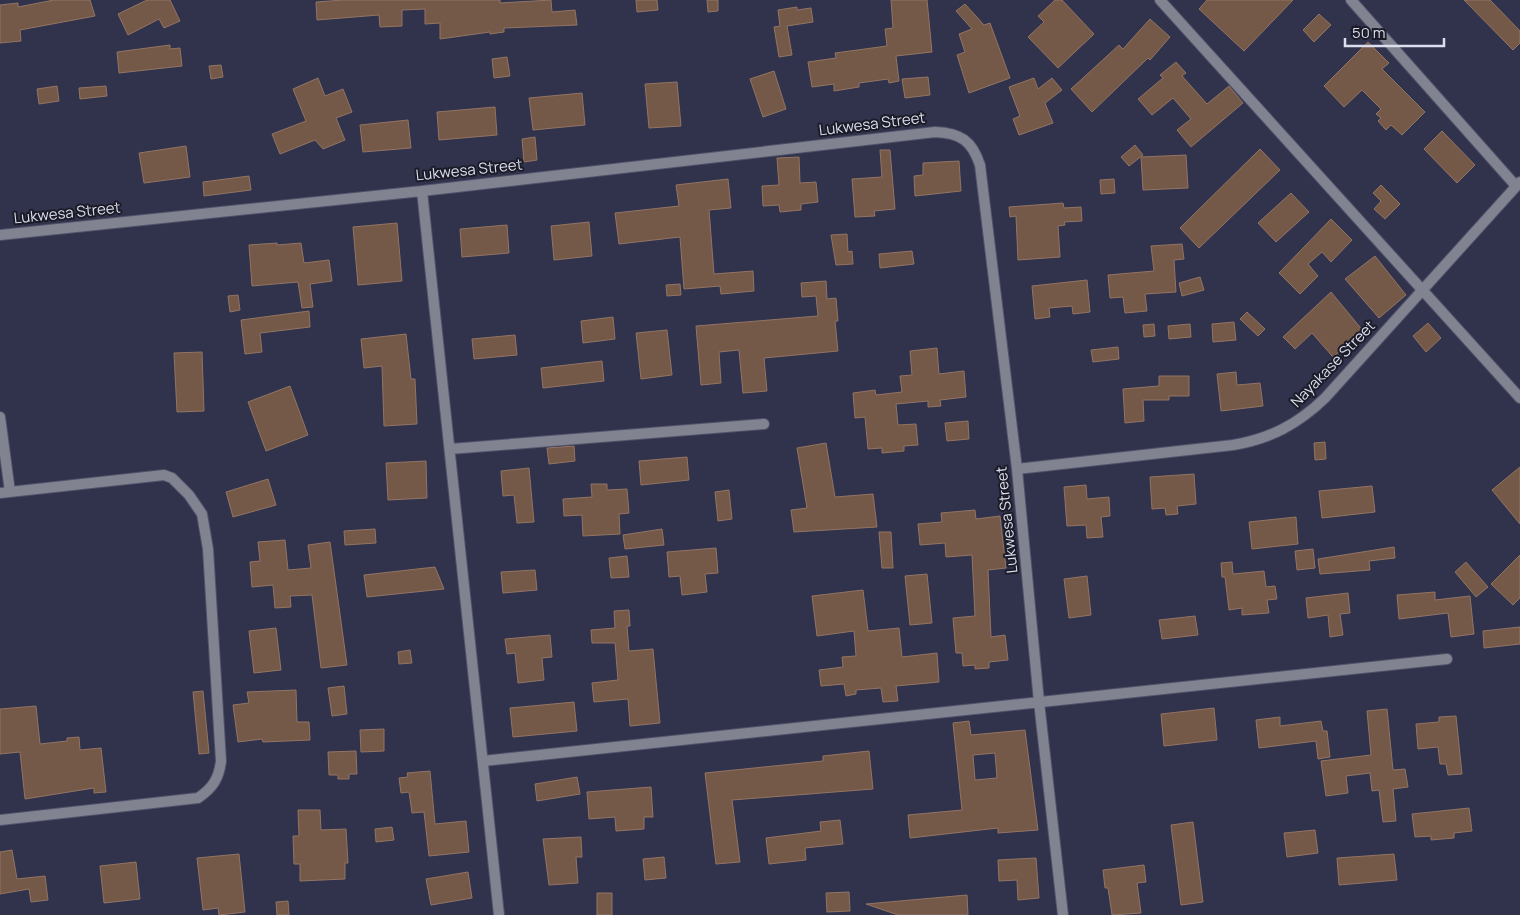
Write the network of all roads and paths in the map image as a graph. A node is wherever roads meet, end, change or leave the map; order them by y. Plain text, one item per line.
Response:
1 (1160, 0) edge
2 (1351, 0) edge
3 (1518, 184) edge
4 (422, 191) junction
5 (0, 235) edge
6 (1424, 290) junction
7 (1520, 398) edge
8 (0, 417) edge
9 (764, 424) dead end
10 (450, 450) junction
11 (1017, 469) junction
12 (5, 493) edge
13 (1447, 658) dead end
14 (1039, 702) junction
15 (483, 761) junction
16 (0, 820) edge
17 (499, 915) edge
18 (1063, 915) edge

1 - 6 street
2 - 3 street
3 - 6 street, Nayakase Street
4 - 5 street, Lukwesa Street
4 - 10 street
4 - 11 street, Lukwesa Street
6 - 7 street
6 - 11 street, Nayakase Street
8 - 12 street
9 - 10 street
10 - 15 street
11 - 14 street, Lukwesa Street
12 - 16 street
13 - 14 street
14 - 15 street
14 - 18 street, Lukwesa Street
15 - 17 street

